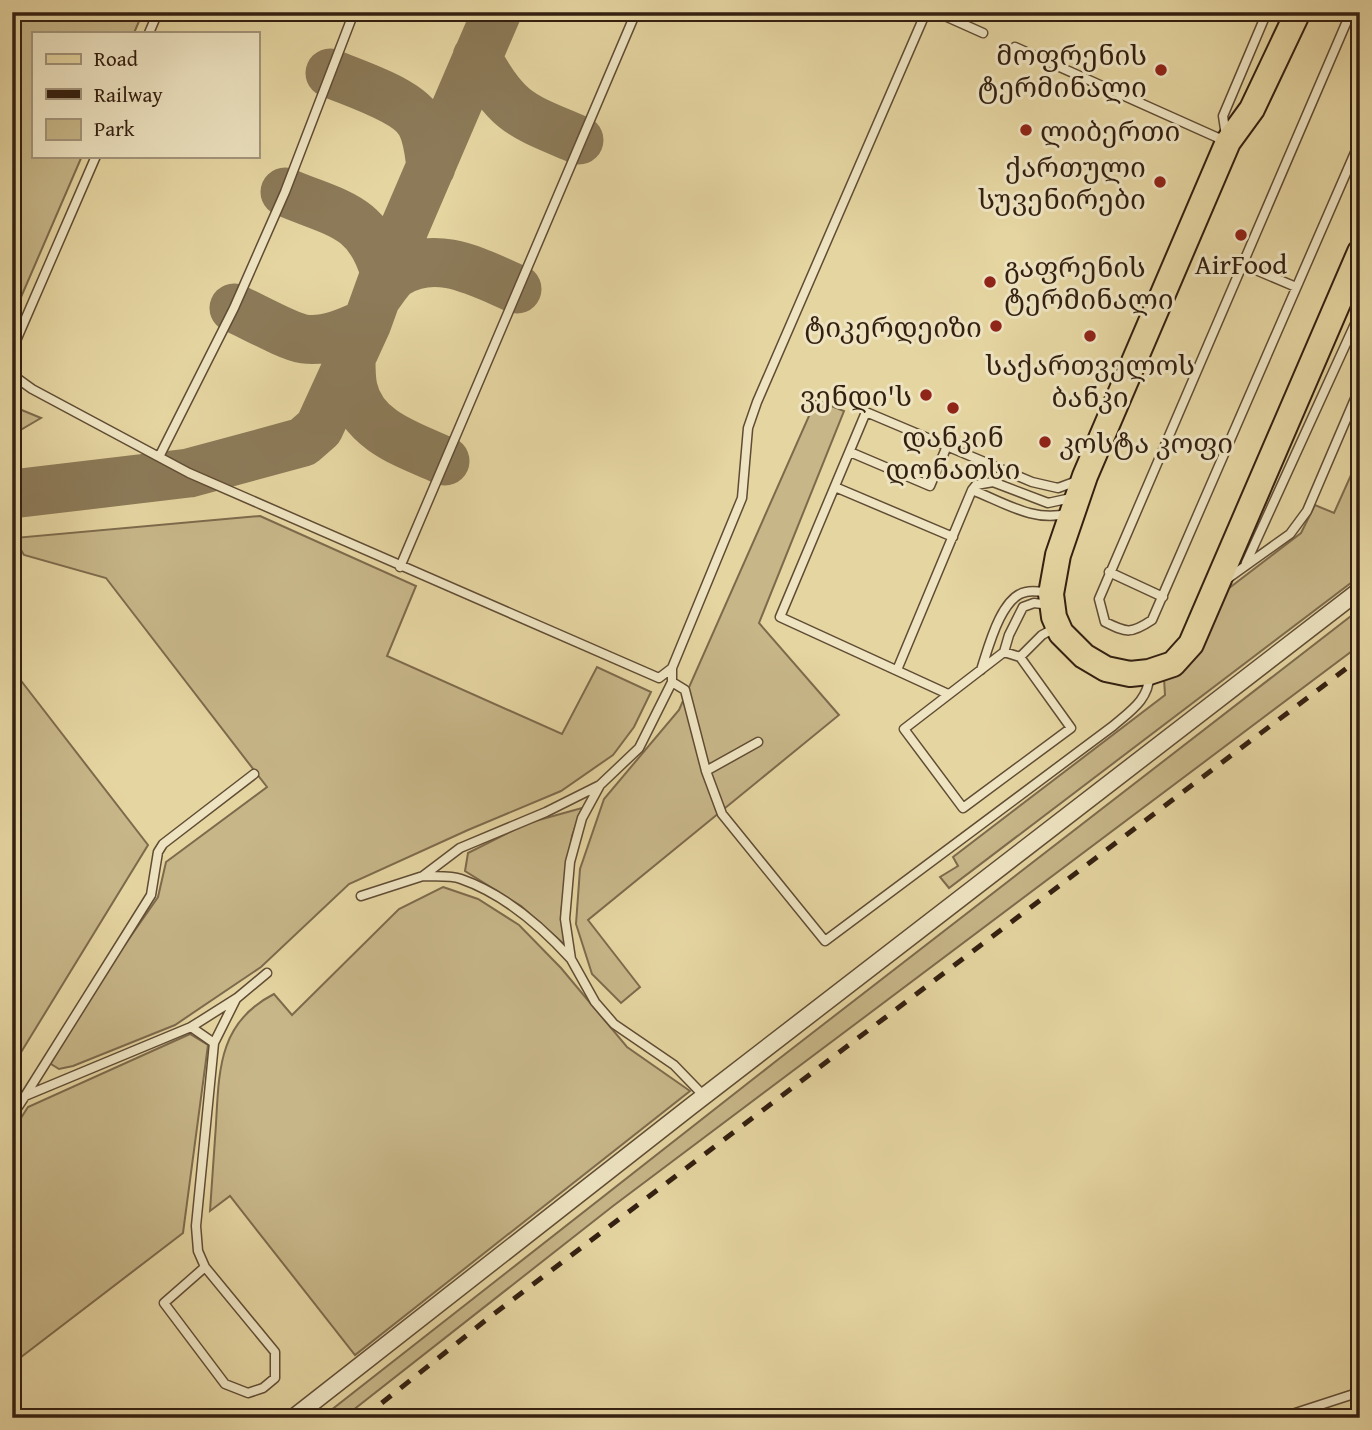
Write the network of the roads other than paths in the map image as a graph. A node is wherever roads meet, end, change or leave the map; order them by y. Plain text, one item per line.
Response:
1 (158, 12) edge
2 (354, 12) edge
3 (636, 12) edge
4 (926, 12) edge
5 (936, 12) edge
6 (1268, 12) edge
7 (1298, 12) edge
8 (1353, 12) edge
9 (1347, 17) edge
10 (149, 32) edge
11 (983, 33) dead end
12 (1015, 47) dead end
13 (1360, 141) edge
14 (1228, 142) junction
15 (95, 158) edge
16 (1360, 252) edge
17 (1244, 265) junction
18 (1296, 287) junction
19 (1360, 313) edge
20 (12, 349) edge
21 (12, 369) edge
22 (1360, 387) edge
23 (947, 446) junction
24 (850, 452) junction
25 (159, 457) junction
26 (835, 486) junction
27 (972, 490) junction
28 (1079, 494) junction
29 (953, 537) junction
30 (1246, 563) junction
31 (400, 567) junction
32 (1109, 572) junction
33 (1216, 587) junction
34 (1360, 590) edge
35 (1163, 597) junction
36 (1053, 608) junction
37 (1004, 652) junction
38 (1020, 657) junction
39 (673, 668) junction
40 (897, 670) junction
41 (981, 670) junction
42 (1149, 672) junction
43 (672, 682) junction
44 (948, 694) junction
45 (758, 742) dead end
46 (706, 771) junction
47 (254, 774) dead end
48 (600, 785) junction
49 (424, 876) junction
50 (361, 896) dead end
51 (571, 959) junction
52 (267, 973) dead end
53 (237, 999) junction
54 (191, 1027) junction
55 (214, 1043) junction
56 (25, 1096) junction
57 (704, 1096) junction
58 (12, 1116) edge
59 (205, 1267) junction
60 (1360, 1392) edge
61 (293, 1418) edge
62 (1279, 1418) edge

1 - 10 lane
2 - 25 lane
3 - 31 lane
4 - 39 lane
5 - 11 lane
6 - 14 lane
7 - 14 main road
8 - 9 lane
9 - 17 lane
12 - 14 lane
13 - 18 lane
14 - 28 main road
15 - 20 lane
16 - 33 main road
17 - 18 lane
17 - 32 lane
18 - 35 lane
19 - 30 lane
21 - 25 lane
22 - 30 lane
23 - 24 lane
23 - 24 lane
23 - 28 lane
24 - 26 lane
25 - 31 lane
26 - 29 lane
26 - 40 lane
27 - 28 lane
27 - 28 lane
27 - 29 lane
28 - 36 main road
29 - 40 lane
30 - 33 lane
31 - 39 lane
32 - 35 lane
32 - 35 lane
33 - 42 main road
34 - 57 street
36 - 37 lane
36 - 38 lane
36 - 41 lane
36 - 42 main road
37 - 38 lane
37 - 41 lane
38 - 44 lane
39 - 43 lane
40 - 44 lane
41 - 44 lane
42 - 46 lane
43 - 46 lane
43 - 48 lane
45 - 46 lane
47 - 56 lane
48 - 49 lane
48 - 51 lane
49 - 50 lane
49 - 51 lane
51 - 57 lane
52 - 53 lane
53 - 54 lane
53 - 55 lane
54 - 55 lane
54 - 56 lane
55 - 59 lane
56 - 58 lane
57 - 61 street
59 - 59 lane
60 - 62 lane

